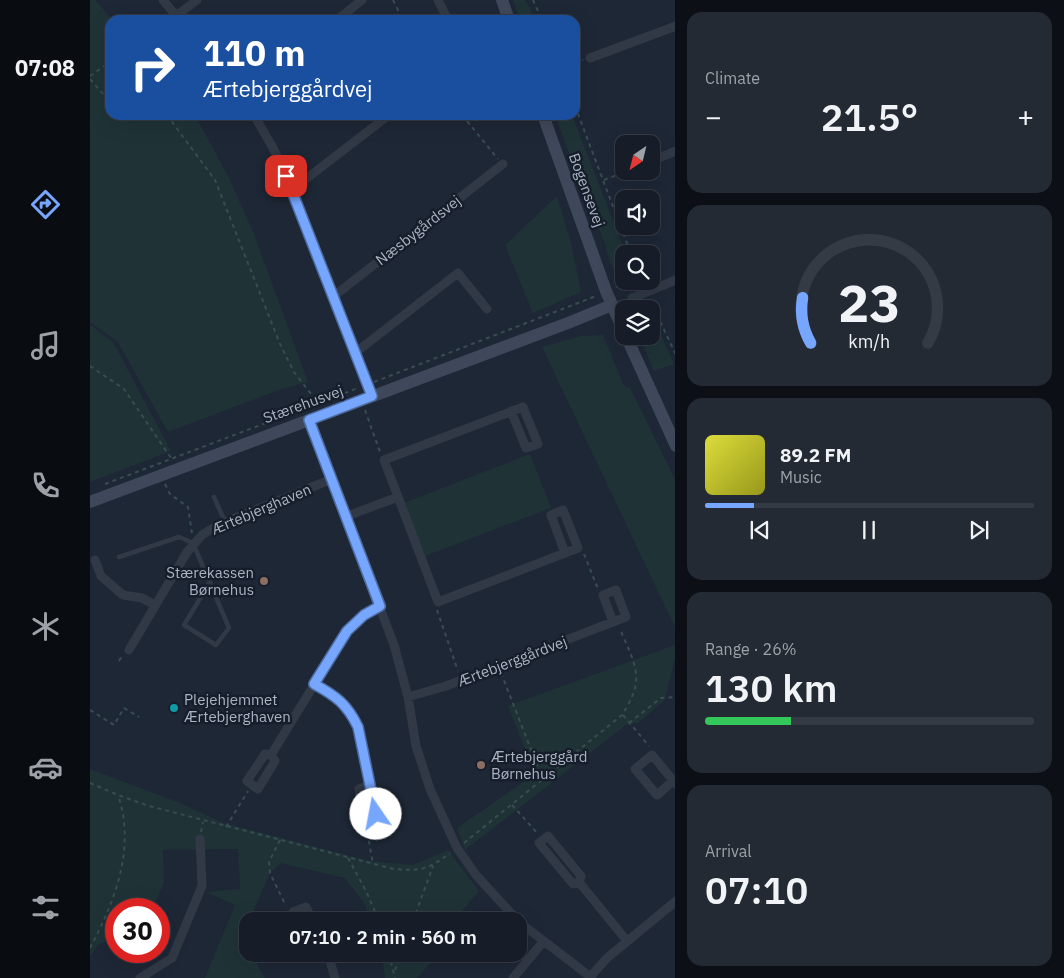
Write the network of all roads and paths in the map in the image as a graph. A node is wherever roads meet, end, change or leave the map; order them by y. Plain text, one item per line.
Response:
1 (162, 0) edge
2 (197, 0) edge
3 (362, 0) edge
4 (393, 0) edge
5 (438, 0) edge
6 (502, 0) edge
7 (533, 0) edge
8 (175, 15) edge
9 (177, 15) edge
10 (343, 15) edge
11 (400, 15) edge
12 (446, 15) edge
13 (507, 15) edge
14 (540, 15) edge
15 (675, 26) edge
16 (590, 58) dead end
17 (105, 66) edge
18 (90, 76) edge
19 (90, 79) edge
20 (105, 96) edge
21 (580, 119) edge
22 (171, 120) edge
23 (257, 120) edge
24 (383, 120) edge
25 (466, 120) edge
26 (545, 120) edge
27 (675, 151) edge
28 (660, 157) edge
29 (503, 164) joint
30 (615, 176) edge
31 (603, 180) junction
32 (293, 190) junction
33 (628, 245) edge
34 (675, 280) edge
35 (646, 291) junction
36 (334, 296) junction
37 (632, 298) dead end
38 (612, 305) junction
39 (487, 309) dead end
40 (615, 312) edge
41 (630, 345) edge
42 (355, 353) junction
43 (675, 355) edge
44 (90, 366) edge
45 (366, 398) junction
46 (318, 403) dead end
47 (511, 411) dead end
48 (309, 420) junction
49 (675, 446) edge
50 (172, 458) dead end
51 (384, 460) junction
52 (332, 479) junction
53 (170, 494) dead end
54 (214, 497) dead end
55 (398, 497) junction
56 (90, 502) edge
57 (346, 516) junction
58 (225, 522) junction
59 (193, 543) junction
60 (578, 548) junction
61 (565, 553) junction
62 (119, 557) dead end
63 (95, 560) dead end
64 (210, 582) junction
65 (603, 595) junction
66 (438, 602) junction
67 (155, 605) junction
68 (380, 606) junction
69 (614, 622) junction
70 (129, 650) dead end
71 (499, 666) junction
72 (461, 681) junction
73 (314, 684) junction
74 (408, 697) junction
75 (675, 697) edge
76 (90, 710) edge
77 (622, 715) junction
78 (139, 717) dead end
79 (629, 723) junction
80 (652, 755) junction
81 (544, 780) junction
82 (90, 782) edge
83 (674, 783) edge
84 (252, 784) joint
85 (118, 795) junction
86 (512, 804) junction
87 (364, 816) joint
88 (226, 827) junction
89 (200, 839) dead end
90 (543, 839) joint
91 (280, 840) junction
92 (457, 848) junction
93 (348, 858) junction
94 (373, 864) junction
95 (433, 866) junction
96 (675, 901) edge
97 (293, 912) joint
98 (308, 912) edge
99 (375, 912) edge
100 (416, 912) edge
101 (627, 941) junction
102 (543, 942) junction
103 (90, 948) edge
104 (330, 962) edge
105 (392, 962) edge
106 (398, 962) edge
107 (394, 972) junction
108 (591, 977) edge
109 (140, 978) edge
110 (335, 978) edge
111 (395, 978) edge
112 (513, 978) edge

1 - 8 street
2 - 9 street
3 - 10 street
4 - 11 path
5 - 12 street
6 - 13 street
7 - 14 path
15 - 16 street
17 - 18 path
19 - 20 path
21 - 31 path
22 - 46 path
23 - 32 street
24 - 32 street
25 - 29 path
26 - 38 street, Bogensevej
27 - 28 street
29 - 36 street, Næsbygårdsvej
30 - 31 path
31 - 33 path
32 - 36 street
34 - 35 street
35 - 37 street
35 - 43 path
36 - 42 street
38 - 40 street, Bogensevej
38 - 45 street, Stærehusvej
39 - 42 street
41 - 49 street
42 - 45 street
44 - 50 path
45 - 48 street, Stærehusvej
45 - 51 path
47 - 51 street
48 - 52 street
48 - 56 street, Stærehusvej
51 - 55 street
52 - 57 street
52 - 58 street, Ærtebjerghaven
53 - 59 path
54 - 58 lane
55 - 57 street
55 - 66 street
57 - 68 street
58 - 59 street, Ærtebjerghaven
59 - 62 lane
59 - 64 lane, Ærtebjerghaven
59 - 67 street, Ærtebjerghaven
60 - 61 street
60 - 61 street
60 - 65 path
61 - 66 street
63 - 67 street
64 - 64 lane, Ærtebjerghaven
65 - 69 street
65 - 69 street
66 - 72 path
67 - 70 street, Ærtebjerghaven
68 - 73 street
68 - 74 street
69 - 71 street, Ærtebjerggårdvej
69 - 77 path
71 - 72 street, Ærtebjerggårdvej
71 - 81 path
72 - 74 street, Ærtebjerggårdvej
73 - 84 street
73 - 87 street
74 - 92 street
75 - 79 path
76 - 78 path
77 - 79 path
77 - 81 path
79 - 80 path
80 - 83 street
80 - 83 street
81 - 86 path
82 - 85 path
84 - 88 path
85 - 88 path
85 - 103 path
86 - 90 path
86 - 92 path
87 - 94 path
88 - 91 path
89 - 109 street
90 - 101 street
91 - 93 path
91 - 97 path
92 - 95 path
92 - 102 street
93 - 94 path
93 - 99 path
94 - 95 path
95 - 100 path
96 - 101 street
97 - 98 street
101 - 108 street
102 - 108 street
102 - 112 street
104 - 110 street
105 - 107 path
106 - 107 path
107 - 111 path

